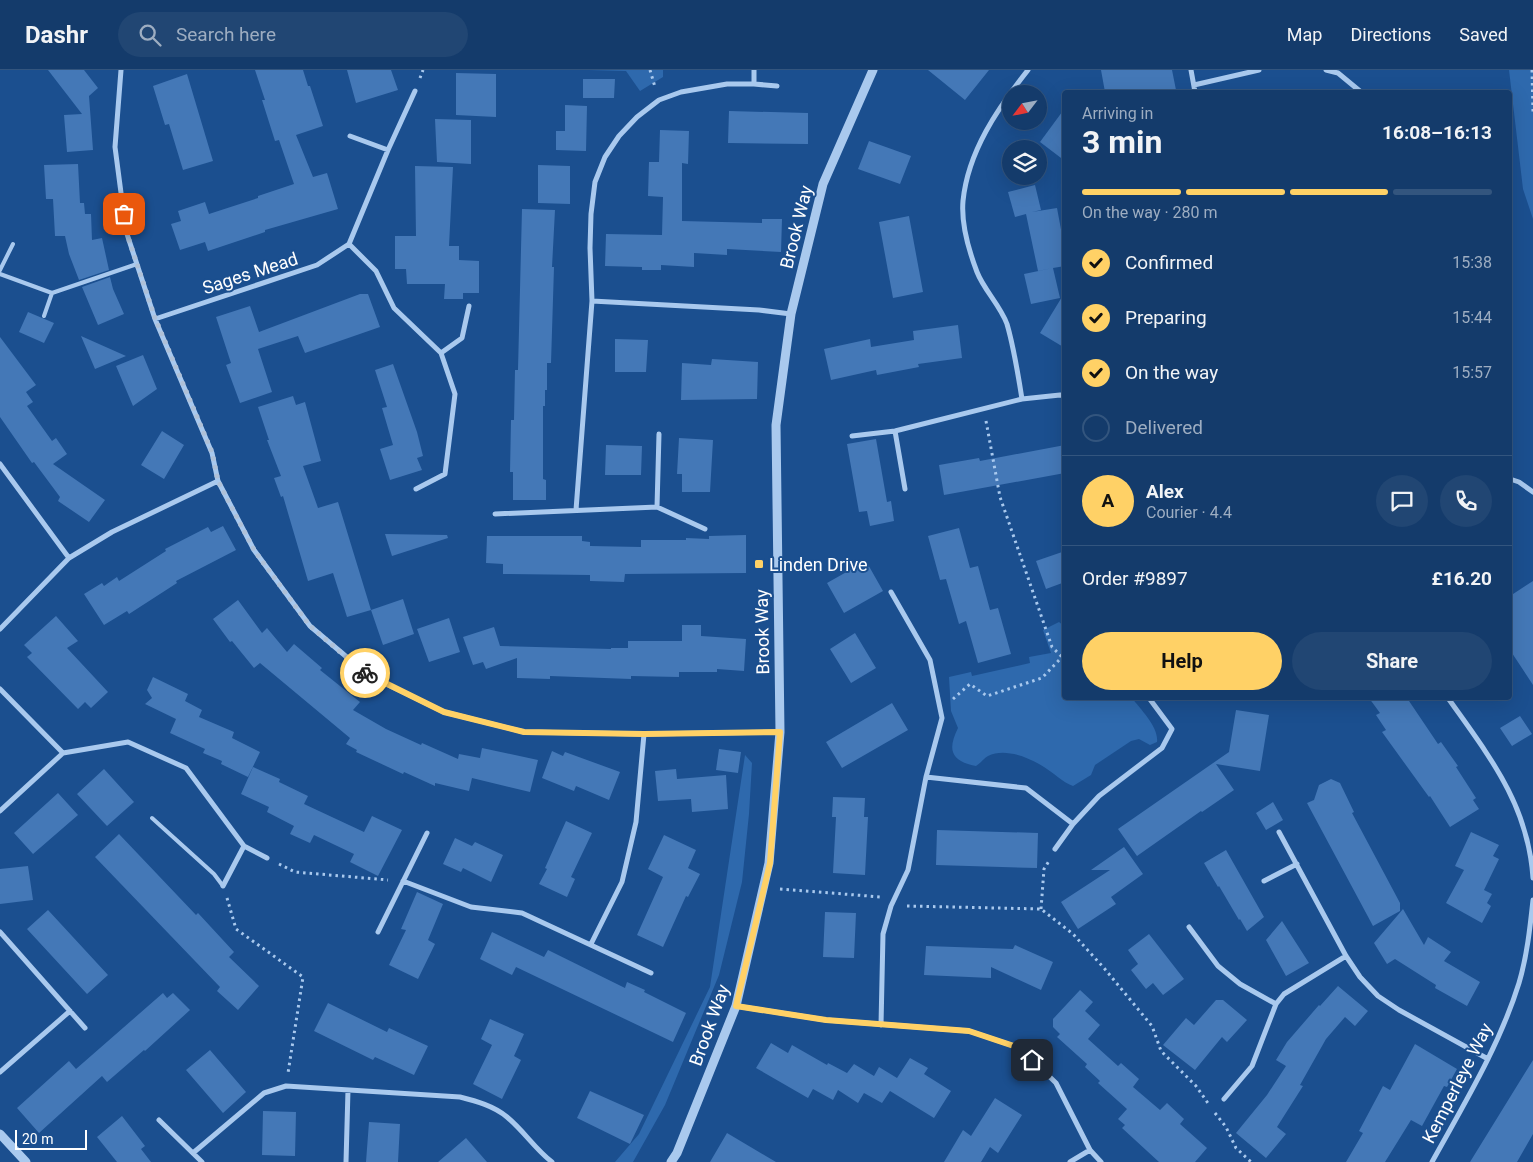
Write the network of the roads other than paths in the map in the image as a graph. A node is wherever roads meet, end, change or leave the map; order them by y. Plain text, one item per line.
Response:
1 (121, 70) edge
2 (754, 70) edge
3 (873, 70) edge
4 (1028, 70) edge
5 (1191, 70) edge
6 (1259, 70) edge
7 (1326, 70) edge
8 (1339, 71) edge
9 (754, 84) junction
10 (1194, 85) junction
11 (777, 86) dead end
12 (1195, 90) edge
13 (1359, 90) edge
14 (415, 91) dead end
15 (350, 136) dead end
16 (388, 150) junction
17 (13, 244) dead end
18 (348, 244) junction
19 (137, 264) junction
20 (0, 270) edge
21 (0, 274) edge
22 (52, 293) junction
23 (592, 301) junction
24 (469, 306) dead end
25 (791, 314) junction
26 (44, 316) dead end
27 (155, 318) junction
28 (441, 353) junction
29 (1062, 395) edge
30 (1022, 399) junction
31 (895, 430) junction
32 (659, 434) dead end
33 (852, 436) dead end
34 (0, 464) edge
35 (6, 472) junction
36 (0, 476) edge
37 (1512, 480) edge
38 (218, 481) junction
39 (416, 489) dead end
40 (905, 489) dead end
41 (1533, 492) edge
42 (657, 507) junction
43 (576, 510) junction
44 (494, 514) dead end
45 (705, 529) dead end
46 (69, 558) junction
47 (891, 592) dead end
48 (0, 629) edge
49 (0, 689) edge
50 (1150, 700) edge
51 (1449, 700) edge
52 (780, 732) junction
53 (644, 734) junction
54 (63, 753) junction
55 (926, 777) junction
56 (0, 811) edge
57 (152, 818) dead end
58 (1073, 824) junction
59 (1279, 832) dead end
60 (427, 833) dead end
61 (244, 846) junction
62 (1055, 849) road end
63 (268, 858) road end
64 (1297, 864) junction
65 (1533, 878) edge
66 (403, 881) junction
67 (1264, 881) dead end
68 (223, 886) joint
69 (1533, 900) edge
70 (1189, 927) dead end
71 (0, 932) edge
72 (378, 932) dead end
73 (591, 944) junction
74 (1346, 956) junction
75 (652, 973) dead end
76 (1276, 1004) junction
77 (736, 1006) junction
78 (70, 1011) junction
79 (881, 1025) junction
80 (85, 1028) dead end
81 (1488, 1059) junction
82 (0, 1072) edge
83 (348, 1090) junction
84 (1224, 1099) dead end
85 (160, 1120) dead end
86 (0, 1134) edge
87 (1090, 1150) junction
88 (193, 1153) junction
89 (26, 1162) edge
90 (202, 1162) edge
91 (346, 1162) edge
92 (552, 1162) edge
93 (671, 1162) edge
94 (1070, 1162) edge
95 (1101, 1162) edge
96 (1432, 1162) edge

1 - 19 street
2 - 9 street
3 - 25 street, Brook Way
4 - 30 street
5 - 10 street
6 - 10 street
7 - 8 street
8 - 13 street
9 - 11 street
9 - 23 street
10 - 12 street
14 - 16 street
15 - 16 street
16 - 18 street
17 - 20 lane
18 - 27 street, Sages Mead
18 - 28 street
19 - 22 lane
19 - 27 street
21 - 22 lane
22 - 26 lane
23 - 25 street
23 - 43 street
24 - 28 street
25 - 52 street, Brook Way
27 - 38 street
28 - 39 street
29 - 30 street
30 - 31 street
31 - 33 street
31 - 40 street
32 - 42 street
34 - 35 street
35 - 36 lane
35 - 46 street
37 - 41 street
38 - 46 street
38 - 53 street
42 - 43 street
42 - 45 street
43 - 44 street
46 - 48 street
47 - 55 street
49 - 54 street
50 - 58 street
51 - 65 street
52 - 53 street
52 - 77 street, Brook Way
53 - 73 street
54 - 56 street
54 - 61 street
55 - 58 street
55 - 79 street
57 - 68 lane
58 - 62 street
59 - 64 street
60 - 66 street
61 - 63 street
61 - 68 street
64 - 67 street
64 - 74 street
66 - 72 street
66 - 73 street
69 - 81 street, Kemperleye Way
70 - 76 street
71 - 78 street
73 - 75 street
74 - 76 street
74 - 81 street
76 - 84 street
77 - 79 street
77 - 93 street, Brook Way
78 - 80 street
78 - 82 street
79 - 87 street
81 - 96 street, Kemperleye Way
83 - 88 street
83 - 91 street
83 - 92 street
85 - 88 street
86 - 89 street
87 - 94 street
87 - 95 street
88 - 90 street

